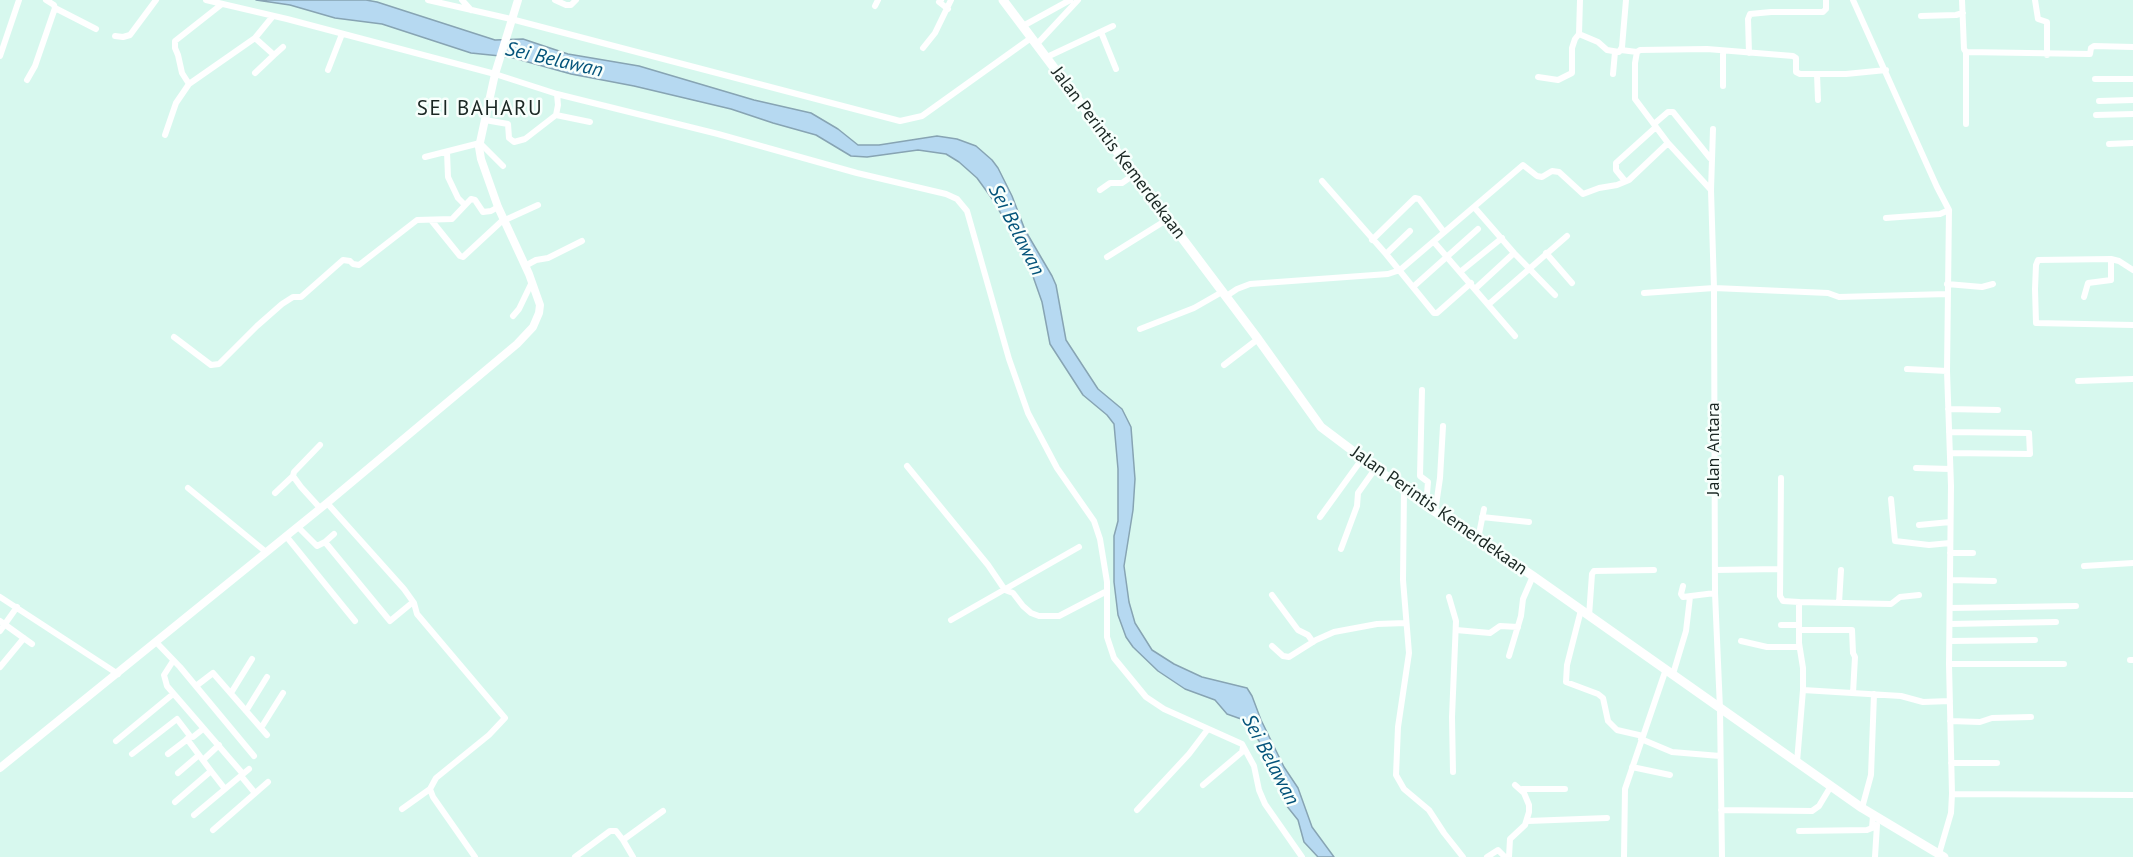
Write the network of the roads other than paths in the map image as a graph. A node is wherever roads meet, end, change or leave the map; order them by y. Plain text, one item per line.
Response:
1 (19, 0) edge
2 (46, 0) edge
3 (156, 0) edge
4 (206, 0) edge
5 (428, 0) edge
6 (462, 0) edge
7 (519, 0) edge
8 (555, 0) edge
9 (576, 0) edge
10 (951, 0) edge
11 (1003, 0) edge
12 (1070, 0) edge
13 (1078, 0) edge
14 (1580, 0) edge
15 (1626, 0) edge
16 (1826, 0) edge
17 (1853, 0) edge
18 (1962, 0) edge
19 (2035, 0) edge
20 (939, 1) edge
21 (222, 4) junction
22 (55, 8) junction
23 (948, 9) junction
24 (471, 10) junction
25 (1963, 13) junction
26 (273, 16) junction
27 (1921, 16) dead end
28 (511, 21) junction
29 (1023, 26) junction
30 (1113, 26) dead end
31 (96, 29) dead end
32 (1101, 32) junction
33 (342, 34) junction
34 (1579, 34) junction
35 (115, 36) dead end
36 (255, 38) junction
37 (1034, 41) junction
38 (2133, 46) edge
39 (283, 47) dead end
40 (923, 48) dead end
41 (1618, 51) junction
42 (1637, 52) junction
43 (1723, 52) junction
44 (1749, 52) junction
45 (1966, 52) junction
46 (274, 55) junction
47 (2047, 55) junction
48 (0, 56) edge
49 (1047, 57) junction
50 (1116, 69) dead end
51 (328, 70) dead end
52 (1886, 70) junction
53 (255, 73) dead end
54 (495, 74) junction
55 (1613, 74) dead end
56 (1817, 74) junction
57 (1538, 77) dead end
58 (2095, 79) dead end
59 (2133, 79) edge
60 (27, 80) dead end
61 (189, 84) junction
62 (1723, 86) dead end
63 (557, 94) junction
64 (1818, 100) dead end
65 (2133, 100) edge
66 (2099, 101) dead end
67 (2133, 114) edge
68 (556, 115) junction
69 (2096, 115) dead end
70 (485, 120) junction
71 (590, 122) dead end
72 (1966, 124) dead end
73 (1655, 126) junction
74 (1713, 129) dead end
75 (165, 135) dead end
76 (480, 143) junction
77 (1668, 143) junction
78 (2109, 144) dead end
79 (2133, 144) edge
80 (447, 152) junction
81 (425, 157) dead end
82 (1711, 159) junction
83 (503, 166) dead end
84 (1135, 174) junction
85 (1322, 181) dead end
86 (1625, 181) junction
87 (1100, 190) dead end
88 (1711, 190) junction
89 (465, 205) junction
90 (538, 205) dead end
91 (498, 207) junction
92 (1474, 207) junction
93 (1949, 210) junction
94 (1886, 218) dead end
95 (1168, 219) junction
96 (431, 220) junction
97 (504, 220) junction
98 (1478, 230) dead end
99 (1410, 231) dead end
100 (1444, 231) junction
101 (1567, 236) dead end
102 (1502, 238) junction
103 (1372, 240) junction
104 (582, 241) dead end
105 (1434, 242) junction
106 (1514, 253) junction
107 (1546, 253) junction
108 (1386, 254) junction
109 (1107, 257) dead end
110 (1447, 258) junction
111 (2111, 259) junction
112 (525, 266) junction
113 (1530, 269) junction
114 (1400, 270) junction
115 (2133, 270) edge
116 (1460, 272) junction
117 (532, 282) junction
118 (1572, 283) dead end
119 (1947, 284) junction
120 (1993, 284) dead end
121 (1474, 286) junction
122 (1413, 287) junction
123 (1714, 288) junction
124 (1644, 293) dead end
125 (1947, 294) junction
126 (1223, 295) junction
127 (1555, 295) dead end
128 (2084, 297) dead end
129 (1489, 304) junction
130 (513, 315) dead end
131 (2133, 325) edge
132 (1140, 328) dead end
133 (1515, 336) dead end
134 (174, 337) dead end
135 (1258, 339) junction
136 (1224, 365) dead end
137 (1907, 369) dead end
138 (1947, 370) junction
139 (2133, 379) edge
140 (2078, 381) dead end
141 (1422, 390) dead end
142 (1948, 409) junction
143 (1998, 410) dead end
144 (1443, 426) dead end
145 (1949, 432) junction
146 (320, 445) dead end
147 (1950, 453) junction
148 (1362, 459) junction
149 (907, 466) dead end
150 (1916, 468) dead end
151 (1375, 469) junction
152 (1950, 469) junction
153 (294, 476) junction
154 (1781, 478) dead end
155 (188, 488) dead end
156 (1404, 489) junction
157 (275, 493) dead end
158 (1891, 499) dead end
159 (323, 506) junction
160 (1426, 506) junction
161 (1484, 509) dead end
162 (1435, 512) junction
163 (1320, 517) dead end
164 (1482, 517) junction
165 (1529, 522) dead end
166 (1950, 522) junction
167 (1919, 525) dead end
168 (298, 526) junction
169 (334, 534) dead end
170 (286, 536) junction
171 (1479, 538) junction
172 (325, 542) junction
173 (1950, 543) junction
174 (1079, 547) dead end
175 (1341, 549) dead end
176 (266, 552) junction
177 (1950, 553) junction
178 (1973, 553) dead end
179 (2133, 563) edge
180 (2084, 566) dead end
181 (1779, 569) junction
182 (1654, 570) dead end
183 (1715, 570) junction
184 (1841, 570) dead end
185 (1533, 576) junction
186 (1950, 580) junction
187 (1994, 581) dead end
188 (1683, 586) dead end
189 (1005, 590) junction
190 (1107, 591) junction
191 (1715, 593) junction
192 (1272, 595) dead end
193 (1918, 595) dead end
194 (0, 597) edge
195 (1449, 597) dead end
196 (1690, 597) junction
197 (413, 602) junction
198 (1799, 602) junction
199 (1839, 603) junction
200 (2076, 606) dead end
201 (17, 607) junction
202 (1950, 608) junction
203 (1585, 614) junction
204 (951, 620) dead end
205 (355, 621) dead end
206 (2056, 622) dead end
207 (1406, 624) junction
208 (1950, 624) junction
209 (1, 625) edge
210 (1781, 625) dead end
211 (1518, 627) junction
212 (1799, 628) junction
213 (1456, 630) junction
214 (24, 638) junction
215 (2035, 640) dead end
216 (1741, 641) dead end
217 (1950, 641) junction
218 (156, 642) junction
219 (1313, 642) junction
220 (32, 644) dead end
221 (1272, 646) dead end
222 (1799, 647) junction
223 (1509, 656) dead end
224 (252, 659) dead end
225 (173, 661) junction
226 (1949, 664) junction
227 (2064, 664) dead end
228 (0, 667) edge
229 (1669, 671) junction
230 (118, 674) junction
231 (267, 676) dead end
232 (196, 686) junction
233 (1803, 690) junction
234 (231, 693) junction
235 (283, 693) dead end
236 (1853, 693) junction
237 (173, 694) junction
238 (1874, 694) junction
239 (1950, 701) junction
240 (1720, 709) junction
241 (246, 711) junction
242 (2031, 717) dead end
243 (1950, 721) junction
244 (261, 728) junction
245 (203, 729) junction
246 (1208, 729) junction
247 (267, 735) dead end
248 (1642, 737) junction
249 (188, 738) junction
250 (116, 741) dead end
251 (219, 745) junction
252 (1243, 747) junction
253 (132, 754) dead end
254 (168, 754) dead end
255 (254, 756) dead end
256 (1720, 756) junction
257 (201, 757) junction
258 (1797, 762) junction
259 (1951, 763) junction
260 (1997, 764) dead end
261 (1632, 767) junction
262 (0, 768) edge
263 (211, 771) junction
264 (1453, 772) dead end
265 (178, 773) dead end
266 (244, 773) junction
267 (1670, 776) dead end
268 (268, 782) dead end
269 (1203, 785) dead end
270 (1515, 785) dead end
271 (1831, 786) junction
272 (225, 789) junction
273 (430, 789) junction
274 (1522, 789) junction
275 (1565, 789) dead end
276 (255, 793) junction
277 (1952, 794) junction
278 (2133, 795) edge
279 (175, 802) dead end
280 (1862, 808) junction
281 (402, 809) dead end
282 (1137, 810) dead end
283 (1721, 810) junction
284 (663, 811) dead end
285 (194, 815) dead end
286 (1875, 817) junction
287 (1607, 818) dead end
288 (1528, 821) junction
289 (213, 830) dead end
290 (1799, 831) dead end
291 (623, 840) junction
292 (1941, 855) edge
293 (475, 857) edge
294 (575, 857) edge
295 (633, 857) edge
296 (1302, 857) edge
297 (1463, 857) edge
298 (1486, 857) edge
299 (1507, 857) edge
300 (1624, 857) edge
301 (1722, 857) edge
302 (1875, 857) edge

1 - 48 street
2 - 22 street
3 - 35 street
4 - 21 street
5 - 24 street
6 - 24 street
7 - 28 street
8 - 9 street
10 - 23 street
11 - 29 main road, Jalan Perintis Kemerdekaan
12 - 29 street
13 - 37 street
14 - 34 street
15 - 41 street
16 - 44 street
17 - 52 street
18 - 25 street
19 - 47 street
20 - 23 street
21 - 26 street
21 - 61 street
22 - 31 street
22 - 60 street
23 - 40 street
24 - 28 street
25 - 27 street
25 - 45 street
26 - 33 street
26 - 36 street
28 - 37 street
28 - 54 street
29 - 37 main road, Jalan Perintis Kemerdekaan
30 - 32 street
32 - 49 street
32 - 50 street
33 - 51 street
33 - 54 street
34 - 41 street
34 - 57 street
36 - 46 street
36 - 61 street
37 - 49 main road, Jalan Perintis Kemerdekaan
38 - 47 street
39 - 46 street
41 - 42 street
41 - 55 street
42 - 43 street
42 - 73 street
43 - 44 street
43 - 62 street
44 - 56 street
45 - 47 street
45 - 72 street
46 - 53 street
49 - 84 main road, Jalan Perintis Kemerdekaan
52 - 56 street
52 - 93 street
54 - 63 street
54 - 70 street
56 - 64 street
58 - 59 street
61 - 75 street
63 - 68 street
63 - 190 street
65 - 66 street
67 - 69 street
68 - 70 street
68 - 71 street
70 - 76 street
73 - 77 street
73 - 82 street
73 - 86 street
74 - 82 street, Jalan Antara
76 - 80 street
76 - 83 street
76 - 91 street
77 - 86 street
77 - 88 street
78 - 79 street
80 - 81 street
80 - 89 street
82 - 88 street, Jalan Antara
84 - 87 street
84 - 95 main road, Jalan Perintis Kemerdekaan
85 - 103 street
86 - 92 street
88 - 123 street, Jalan Antara
89 - 91 street
89 - 96 street
90 - 97 street
91 - 97 street
92 - 100 street
92 - 102 street
93 - 94 street
93 - 119 street
95 - 109 street
95 - 126 main road, Jalan Perintis Kemerdekaan
96 - 97 street
96 - 134 street
97 - 112 street
98 - 110 street
99 - 108 street
100 - 103 street
100 - 105 street
101 - 107 street
102 - 106 street
102 - 116 street
103 - 108 street
104 - 112 street
105 - 110 street
105 - 114 street
106 - 113 street
106 - 121 street
107 - 113 street
107 - 118 street
108 - 114 street
110 - 116 street
110 - 122 street
111 - 115 street
111 - 128 street
111 - 131 street
112 - 117 street
113 - 127 street
113 - 129 street
114 - 122 street
114 - 126 street
116 - 121 street
117 - 130 street
117 - 159 street
119 - 120 street
119 - 125 street
121 - 122 street
121 - 129 street
123 - 124 street
123 - 125 street
123 - 183 street, Jalan Antara
125 - 138 street
126 - 132 street
126 - 135 main road, Jalan Perintis Kemerdekaan
129 - 133 street
135 - 136 street
135 - 148 main road, Jalan Perintis Kemerdekaan
137 - 138 street
138 - 142 street
139 - 140 street
141 - 160 street
142 - 143 street
142 - 145 street
144 - 162 street
145 - 147 street
145 - 147 street
146 - 153 street
147 - 152 street
148 - 151 main road, Jalan Perintis Kemerdekaan
148 - 163 street
149 - 189 street
150 - 152 street
151 - 156 main road, Jalan Perintis Kemerdekaan
151 - 175 street
152 - 166 street
153 - 157 street
153 - 159 street
154 - 181 street
155 - 176 street
156 - 160 main road, Jalan Perintis Kemerdekaan
156 - 207 street
158 - 173 street
159 - 168 street
159 - 197 street
160 - 162 main road, Jalan Perintis Kemerdekaan
161 - 164 street
162 - 171 main road, Jalan Perintis Kemerdekaan
164 - 165 street
164 - 171 street
166 - 167 street
166 - 173 street
168 - 170 street
168 - 172 street
169 - 172 street
170 - 176 street
170 - 205 street
171 - 185 main road, Jalan Perintis Kemerdekaan
172 - 197 street
173 - 177 street
174 - 189 street
176 - 218 street
177 - 178 street
177 - 186 street
179 - 180 street
181 - 183 street
181 - 198 street
182 - 203 street
183 - 191 street, Jalan Antara
184 - 199 street
185 - 203 main road, Jalan Perintis Kemerdekaan
185 - 211 street
186 - 187 street
186 - 202 street
188 - 196 street
189 - 190 street
189 - 204 street
190 - 246 street
191 - 196 street
191 - 240 street, Jalan Antara
192 - 219 street
193 - 199 street
194 - 201 street
195 - 213 street
196 - 229 street
197 - 273 street
198 - 199 street
198 - 212 street
200 - 202 street
201 - 209 street
201 - 230 street
202 - 208 street
203 - 229 main road, Jalan Perintis Kemerdekaan
203 - 248 street
206 - 208 street
207 - 219 street
207 - 297 street
208 - 217 street
209 - 214 street
210 - 212 street
211 - 213 street
211 - 223 street
212 - 222 street
212 - 236 street
213 - 264 street
214 - 220 street
214 - 228 street
215 - 217 street
216 - 222 street
217 - 226 street
218 - 225 street
218 - 230 street
219 - 221 street
222 - 233 street
224 - 234 street
225 - 232 street
225 - 237 street
226 - 227 street
226 - 239 street
229 - 240 main road, Jalan Perintis Kemerdekaan
229 - 248 street
230 - 262 street
231 - 241 street
232 - 234 street
232 - 255 street
233 - 236 street
233 - 258 street
234 - 241 street
235 - 244 street
236 - 238 street
237 - 245 street
237 - 250 street
238 - 239 street
238 - 280 street
239 - 243 street
240 - 256 street, Jalan Antara
240 - 258 main road, Jalan Perintis Kemerdekaan
241 - 244 street
242 - 243 street
243 - 259 street
244 - 247 street
245 - 249 street
245 - 251 street
246 - 252 street
246 - 282 street
248 - 256 street
248 - 261 street
249 - 253 street
249 - 254 street
249 - 257 street
251 - 257 street
251 - 266 street
252 - 269 street
252 - 296 street
256 - 283 street, Jalan Antara
257 - 263 street
257 - 265 street
258 - 271 main road, Jalan Perintis Kemerdekaan
259 - 260 street
259 - 277 street
261 - 267 street
261 - 300 street
263 - 272 street
263 - 279 street
266 - 272 street
266 - 276 street
268 - 276 street
270 - 274 street
271 - 280 main road, Jalan Perintis Kemerdekaan
271 - 283 street
272 - 285 street
273 - 281 street
273 - 293 street
274 - 275 street
274 - 288 street
276 - 289 street
277 - 278 street
277 - 292 street
280 - 286 main road, Jalan Perintis Kemerdekaan
283 - 301 street, Jalan Antara
284 - 291 street
286 - 290 street
286 - 292 main road, Jalan Perintis Kemerdekaan
286 - 302 street
287 - 288 street
288 - 299 street
291 - 294 street
291 - 295 street
298 - 299 street

